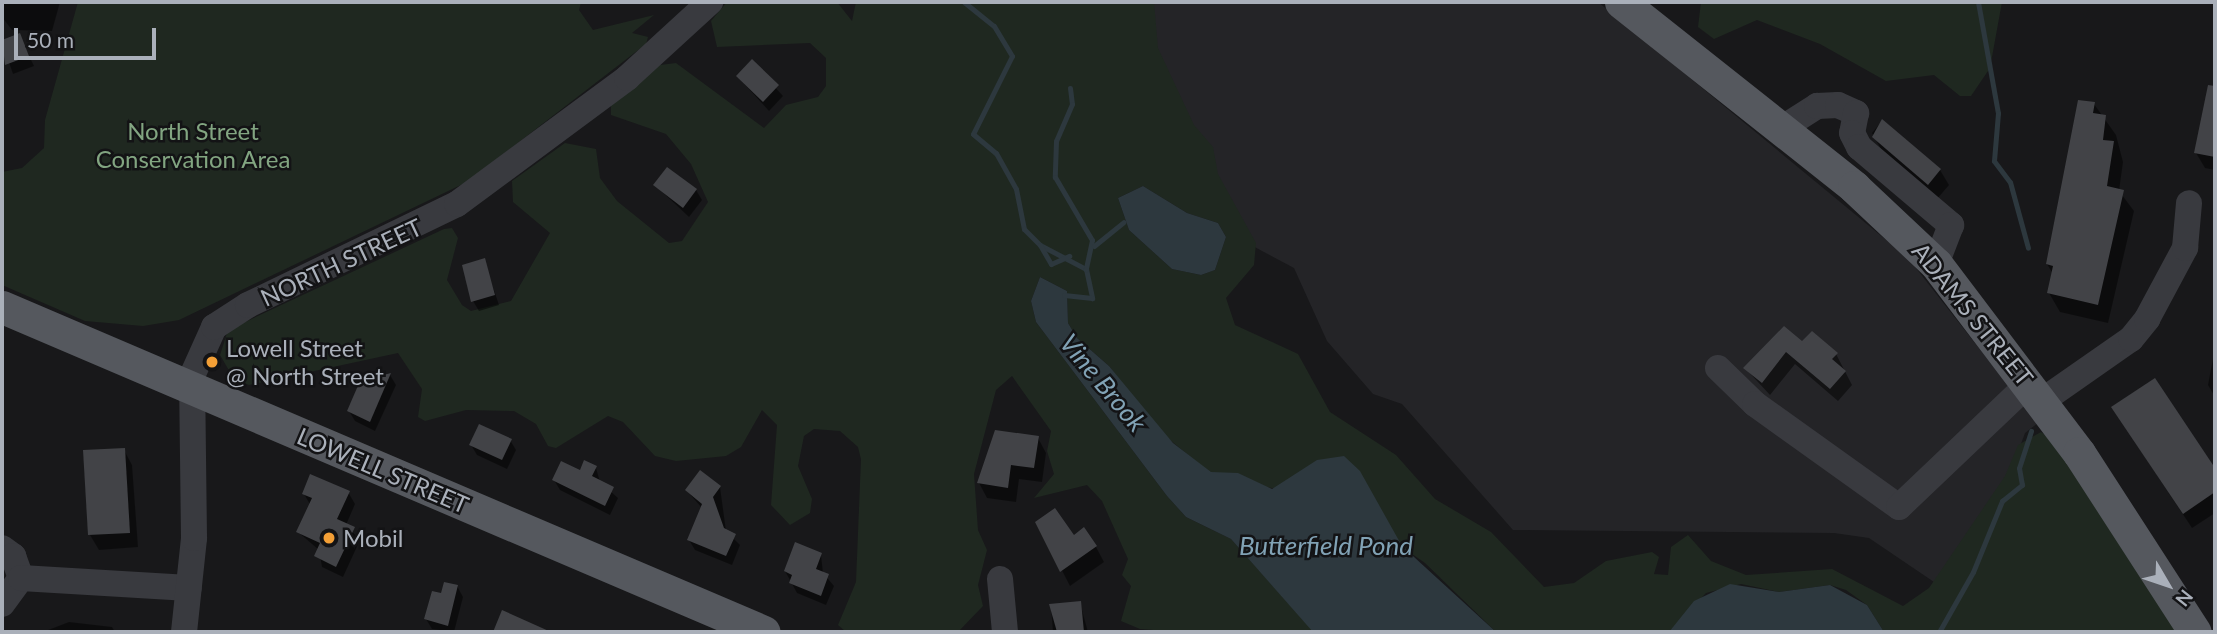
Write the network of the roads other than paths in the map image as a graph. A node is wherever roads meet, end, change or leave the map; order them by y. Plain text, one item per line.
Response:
1 (710, 2) edge
2 (1621, 2) edge
3 (1781, 129) junction
4 (2189, 203) dead end
5 (1936, 264) junction
6 (2, 307) edge
7 (1718, 368) dead end
8 (191, 388) junction
9 (2036, 392) junction
10 (2, 548) edge
11 (21, 578) junction
12 (1000, 579) dead end
13 (189, 587) junction
14 (2, 604) edge
15 (184, 632) edge
16 (764, 632) edge
17 (1005, 632) edge
18 (2194, 632) edge

1 - 8 street, NORTH STREET
2 - 3 main road, ADAMS STREET
3 - 5 main road, ADAMS STREET
3 - 5 street
4 - 9 street
5 - 9 main road, ADAMS STREET
6 - 8 main road, LOWELL STREET
7 - 9 street
8 - 13 street, NORTH STREET
8 - 16 main road, LOWELL STREET
9 - 18 main road, ADAMS STREET
10 - 11 street
11 - 13 street
11 - 14 street
12 - 17 street
13 - 15 street, NORTH STREET

